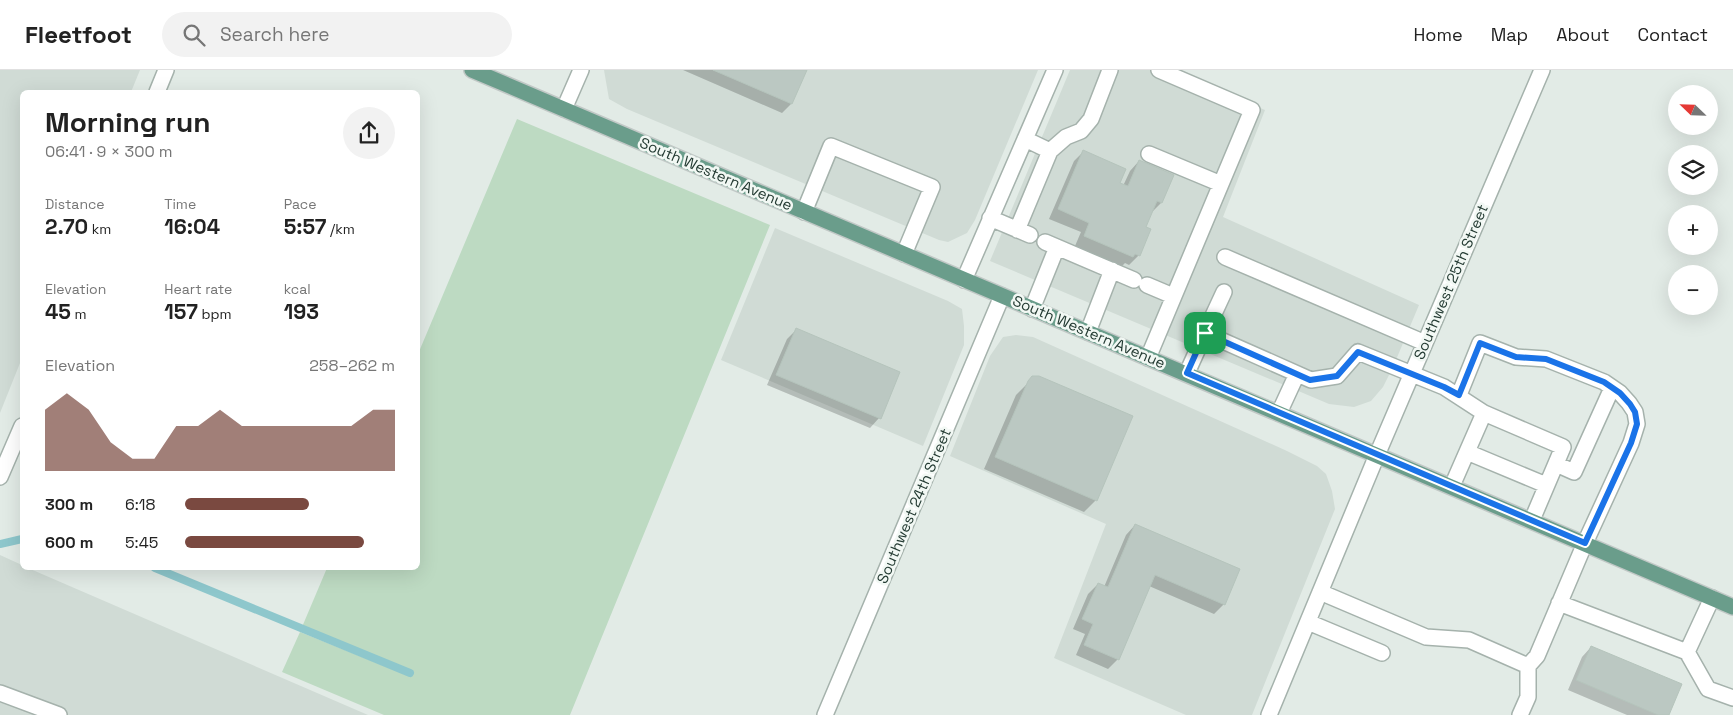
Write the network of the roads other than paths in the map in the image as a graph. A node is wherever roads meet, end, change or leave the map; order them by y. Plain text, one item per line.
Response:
1 (166, 70) edge
2 (472, 70) edge
3 (581, 70) edge
4 (1055, 70) edge
5 (1110, 70) edge
6 (1159, 70) edge
7 (1542, 70) edge
8 (158, 90) edge
9 (564, 109) junction
10 (1025, 139) junction
11 (1050, 151) junction
12 (1149, 154) dead end
13 (1221, 184) junction
14 (804, 212) junction
15 (990, 218) junction
16 (904, 254) junction
17 (1225, 257) dead end
18 (1112, 270) junction
19 (964, 280) junction
20 (1224, 292) dead end
21 (1002, 296) junction
22 (1173, 296) junction
23 (1032, 309) junction
24 (1088, 332) junction
25 (1205, 333) junction
26 (1425, 343) junction
27 (1148, 358) junction
28 (1187, 373) junction
29 (1297, 374) junction
30 (1411, 374) junction
31 (1612, 388) junction
32 (1459, 395) junction
33 (1279, 413) junction
34 (1484, 413) junction
35 (20, 431) edge
36 (1467, 452) junction
37 (1377, 454) junction
38 (1556, 464) junction
39 (0, 477) edge
40 (1452, 486) junction
41 (1546, 486) junction
42 (1532, 520) junction
43 (1585, 543) junction
44 (1320, 592) junction
45 (1712, 598) junction
46 (1560, 603) junction
47 (1733, 607) edge
48 (1308, 622) junction
49 (1382, 652) dead end
50 (1687, 652) junction
51 (1528, 666) junction
52 (0, 693) edge
53 (1733, 698) edge
54 (59, 715) edge
55 (825, 715) edge
56 (1269, 715) edge
57 (1520, 715) edge

1 - 8 street
2 - 9 main road, South Western Avenue
3 - 9 street
4 - 10 street
5 - 11 street
6 - 13 street
7 - 26 street, Southwest 25th Street
9 - 14 main road, South Western Avenue
10 - 11 street
10 - 15 street
11 - 15 street
12 - 13 street
13 - 22 street
14 - 16 main road, South Western Avenue
14 - 16 street
15 - 19 street
16 - 19 main road, South Western Avenue
17 - 26 street
18 - 22 street
18 - 23 street
18 - 24 street
19 - 21 main road, South Western Avenue
20 - 25 street
21 - 23 main road, South Western Avenue
21 - 55 street, Southwest 24th Street
22 - 27 street
23 - 24 main road, South Western Avenue
24 - 27 main road, South Western Avenue
25 - 28 street
25 - 29 street
26 - 30 street, Southwest 25th Street
27 - 28 main road, South Western Avenue
28 - 33 main road, South Western Avenue
29 - 30 street
29 - 33 street
30 - 32 street
30 - 37 street, Southwest 25th Street
31 - 32 street
31 - 38 street
31 - 43 street
32 - 34 street
33 - 37 main road, South Western Avenue
34 - 36 street
34 - 38 street
35 - 39 street
36 - 40 street
36 - 41 street
37 - 40 main road, South Western Avenue
37 - 44 street, Southwest 25th Street
38 - 41 street
40 - 42 main road, South Western Avenue
41 - 42 street
42 - 43 main road, South Western Avenue
43 - 45 main road, South Western Avenue
43 - 46 street
44 - 48 street, Southwest 25th Street
44 - 51 street
45 - 47 main road, South Western Avenue
45 - 50 street
46 - 50 street
46 - 51 street
48 - 49 street
48 - 56 street, Southwest 25th Street
50 - 53 street
51 - 57 street
52 - 54 street

